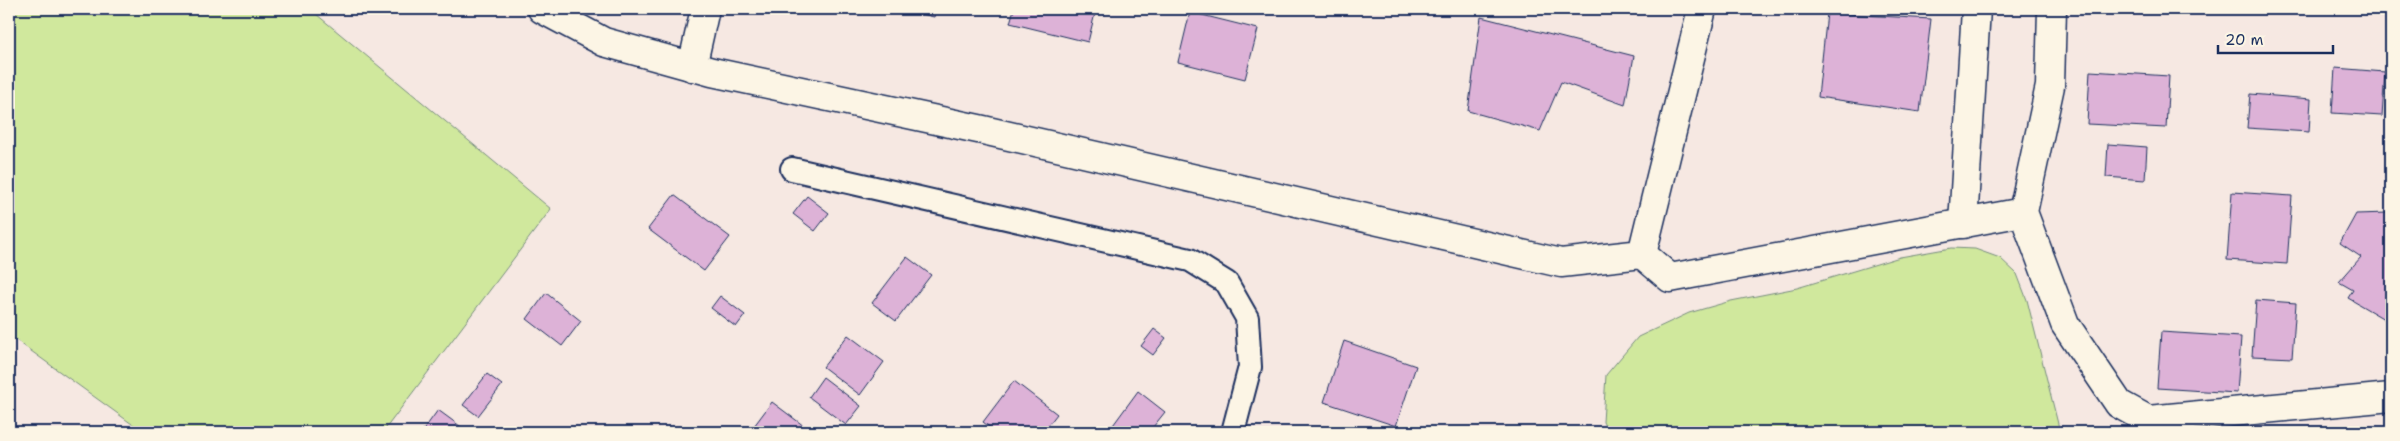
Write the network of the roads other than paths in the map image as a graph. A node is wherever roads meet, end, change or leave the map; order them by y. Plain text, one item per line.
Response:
1 (542, 9) edge
2 (705, 9) edge
3 (1702, 9) edge
4 (1976, 9) edge
5 (2052, 9) edge
6 (692, 66) junction
7 (792, 169) dead end
8 (2023, 212) junction
9 (1963, 224) junction
10 (1642, 254) junction
11 (2391, 397) edge
12 (1232, 432) edge

1 - 6 street
2 - 6 street
3 - 10 street
4 - 9 street
5 - 8 street
6 - 10 street
7 - 12 lane
8 - 9 street
8 - 11 street
9 - 10 street

